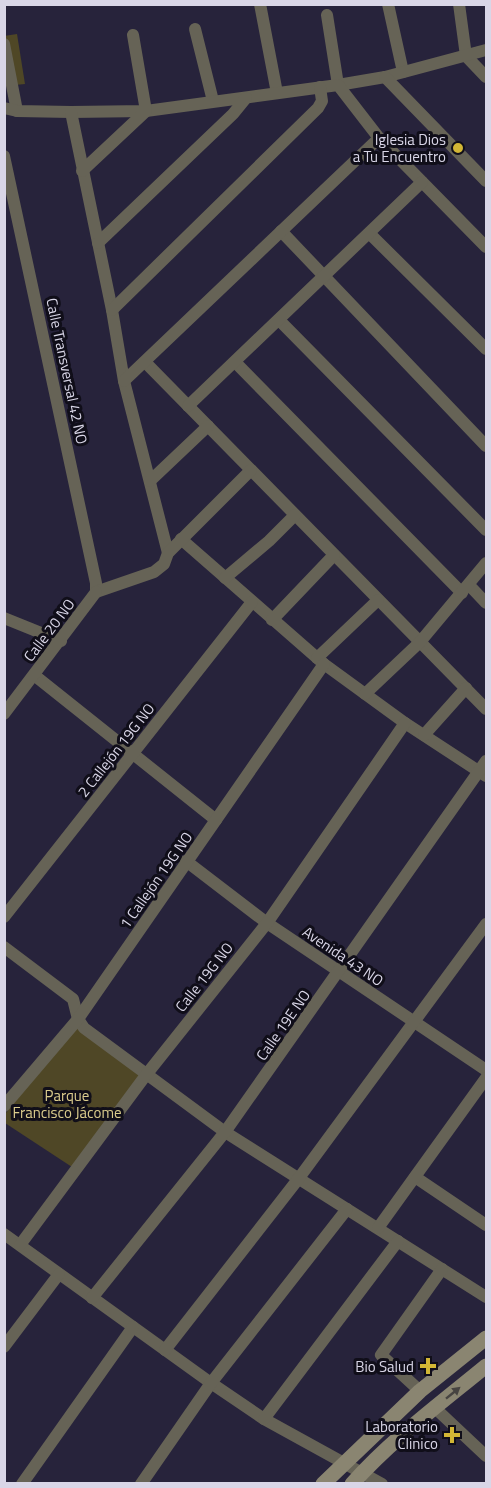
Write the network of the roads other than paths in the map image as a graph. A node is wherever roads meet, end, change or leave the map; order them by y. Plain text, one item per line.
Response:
1 (260, 4) edge
2 (388, 4) edge
3 (459, 4) edge
4 (327, 15) dead end
5 (195, 29) dead end
6 (133, 35) dead end
7 (4, 44) edge
8 (486, 50) edge
9 (466, 56) junction
10 (403, 72) junction
11 (385, 77) junction
12 (486, 77) edge
13 (338, 85) junction
14 (320, 87) junction
15 (277, 93) junction
16 (246, 98) junction
17 (213, 101) junction
18 (11, 109) edge
19 (146, 111) junction
20 (70, 112) junction
21 (379, 138) junction
22 (4, 156) edge
23 (82, 171) junction
24 (486, 181) edge
25 (422, 182) junction
26 (281, 231) junction
27 (370, 234) junction
28 (98, 243) junction
29 (486, 247) edge
30 (324, 277) junction
31 (112, 310) junction
32 (279, 320) junction
33 (486, 349) edge
34 (145, 362) junction
35 (235, 362) junction
36 (124, 381) junction
37 (188, 406) junction
38 (208, 426) junction
39 (486, 446) edge
40 (250, 470) junction
41 (150, 481) junction
42 (295, 515) junction
43 (486, 530) edge
44 (181, 539) junction
45 (168, 553) junction
46 (334, 555) junction
47 (486, 563) edge
48 (225, 578) junction
49 (465, 589) junction
50 (96, 592) junction
51 (378, 600) junction
52 (252, 602) junction
53 (486, 603) edge
54 (4, 618) edge
55 (272, 620) junction
56 (61, 641) junction
57 (420, 642) junction
58 (320, 661) junction
59 (34, 675) junction
60 (466, 688) junction
61 (365, 694) junction
62 (486, 709) edge
63 (4, 714) edge
64 (405, 723) junction
65 (424, 735) junction
66 (132, 755) junction
67 (484, 769) edge
68 (216, 820) junction
69 (186, 861) junction
70 (4, 917) edge
71 (267, 923) junction
72 (486, 924) edge
73 (4, 947) edge
74 (340, 971) junction
75 (78, 1019) junction
76 (414, 1022) junction
77 (486, 1070) edge
78 (146, 1075) junction
79 (486, 1078) edge
80 (4, 1107) edge
81 (225, 1132) junction
82 (415, 1177) junction
83 (299, 1178) junction
84 (347, 1209) junction
85 (486, 1225) edge
86 (378, 1228) junction
87 (4, 1234) edge
88 (398, 1241) junction
89 (20, 1245) junction
90 (442, 1269) junction
91 (59, 1274) junction
92 (486, 1297) edge
93 (92, 1298) junction
94 (133, 1327) junction
95 (486, 1338) edge
96 (4, 1347) edge
97 (165, 1350) junction
98 (486, 1366) edge
99 (211, 1383) junction
100 (420, 1391) junction
101 (435, 1408) junction
102 (264, 1419) junction
103 (486, 1456) edge
104 (343, 1463) junction
105 (357, 1478) edge
106 (22, 1484) edge
107 (141, 1484) edge
108 (323, 1484) edge
109 (382, 1484) edge

1 - 15 street
2 - 10 street
3 - 9 street
4 - 13 street
5 - 17 street
6 - 19 street
7 - 18 street
8 - 9 street
9 - 10 street
9 - 12 street
10 - 11 street
11 - 13 street
11 - 24 street
13 - 14 street
13 - 21 street
14 - 15 street
14 - 31 street
15 - 16 street
16 - 17 street
16 - 28 street
17 - 19 street
18 - 20 street
19 - 20 street
19 - 23 street
20 - 23 street
21 - 25 street
21 - 26 street
22 - 50 street, Calle Transversal 42 NO
23 - 28 street
25 - 27 street
25 - 29 street
26 - 30 street
26 - 34 street
27 - 30 street
27 - 33 street
28 - 31 street
30 - 32 street
30 - 39 street
31 - 36 street
32 - 35 street
32 - 43 street
34 - 36 street
34 - 37 street
35 - 37 street
35 - 49 street
36 - 41 street
37 - 38 street
38 - 40 street
38 - 41 street
40 - 42 street
40 - 44 street
41 - 45 street
42 - 46 street
42 - 48 street
44 - 45 street
44 - 48 street
45 - 50 street
46 - 51 street
46 - 55 street
47 - 49 street
48 - 52 street
49 - 53 street
49 - 57 street
50 - 56 street, Calle 20 NO
51 - 57 street
51 - 58 street, 1 Callejón 19G NO
52 - 55 street
52 - 66 street, 2 Callejón 19G NO
54 - 56 street
55 - 58 street
56 - 59 street, Calle 20 NO
57 - 60 street
57 - 61 street
58 - 61 street
58 - 68 street, 1 Callejón 19G NO
59 - 63 street, Calle 20 NO
59 - 66 street
60 - 62 street
60 - 65 street
61 - 64 street
64 - 65 street
64 - 71 street, Calle 19G NO
65 - 67 street
66 - 68 street
66 - 70 street, 2 Callejón 19G NO
67 - 74 street, Calle 19E NO
68 - 69 street, 1 Callejón 19G NO
69 - 71 street, Avenida 43 NO
69 - 75 street, 1 Callejón 19G NO
71 - 74 street, Avenida 43 NO
71 - 78 street, Calle 19G NO
72 - 76 street
73 - 75 street
74 - 76 street, Avenida 43 NO
74 - 81 street, Calle 19E NO
75 - 78 street
75 - 80 street, 1 Callejón 19G NO
76 - 77 street, Avenida 43 NO
76 - 83 street
78 - 81 street
78 - 89 street, Calle 19G NO
79 - 82 street
81 - 83 street
81 - 93 street, Calle 19E NO
82 - 85 street
82 - 86 street
83 - 84 street
83 - 97 street
84 - 86 street
84 - 99 street
86 - 88 street
87 - 89 street
88 - 90 street
88 - 102 street
89 - 91 street
90 - 92 street
90 - 100 street
91 - 93 street
91 - 96 street
93 - 94 street
94 - 97 street
94 - 106 street
95 - 100 main road
97 - 99 street
101 -> 98 main road
99 - 102 street
99 - 107 street
100 - 104 main road
101 - 103 street
101 - 105 main road
102 - 104 street
104 - 105 street
104 - 108 main road
105 - 109 street

